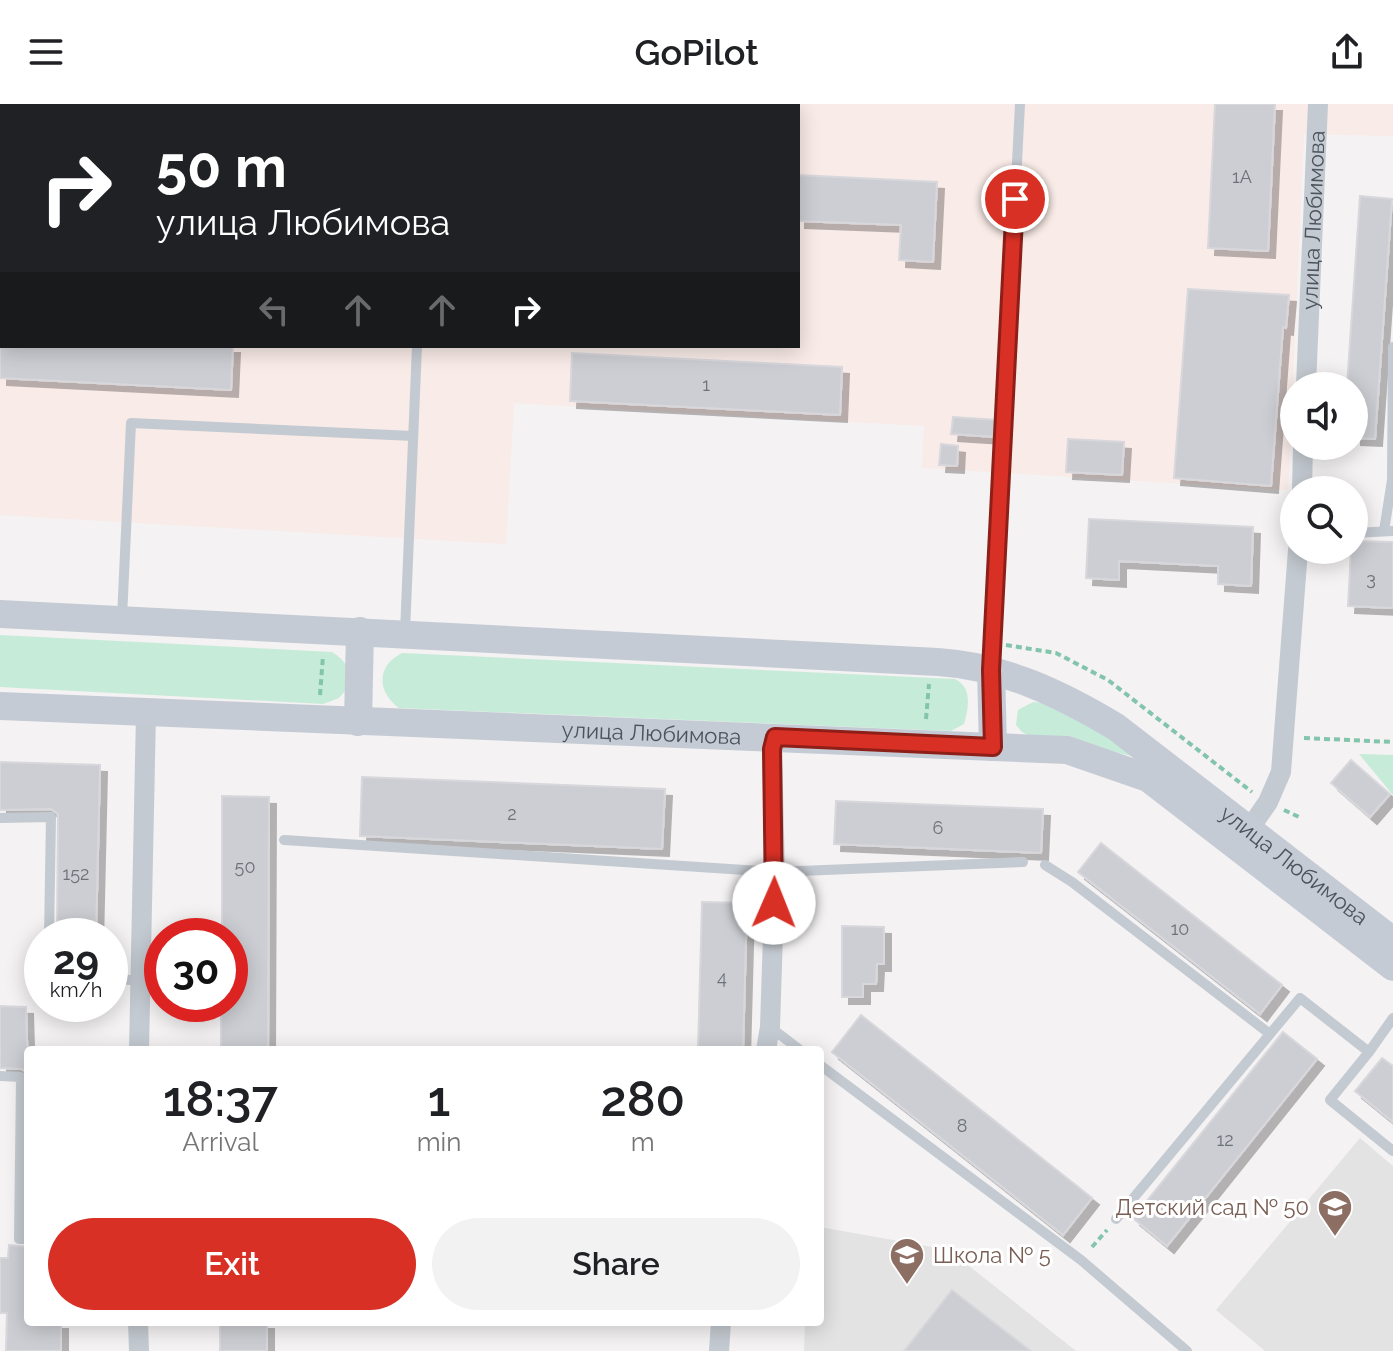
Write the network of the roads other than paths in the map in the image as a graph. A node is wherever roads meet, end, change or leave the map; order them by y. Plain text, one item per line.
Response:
1 (1020, 104) edge
2 (1318, 104) edge
3 (1393, 347) edge
4 (417, 348) edge
5 (1307, 372) edge
6 (413, 436) junction
7 (1393, 480) edge
8 (1388, 531) edge
9 (1368, 532) edge
10 (1297, 564) edge
11 (0, 614) edge
12 (122, 620) junction
13 (360, 631) junction
14 (405, 634) junction
15 (991, 670) junction
16 (0, 706) edge
17 (146, 713) junction
18 (358, 722) junction
19 (775, 737) junction
20 (993, 747) junction
21 (0, 818) edge
22 (1243, 839) junction
23 (284, 840) dead end
24 (1023, 862) dead end
25 (1045, 865) dead end
26 (775, 872) junction
27 (49, 918) edge
28 (1393, 941) edge
29 (1393, 967) edge
30 (128, 980) edge
31 (140, 981) junction
32 (1393, 1018) edge
33 (770, 1027) junction
34 (1270, 1034) junction
35 (139, 1046) edge
36 (767, 1046) edge
37 (795, 1046) edge
38 (1369, 1052) junction
39 (824, 1068) edge
40 (0, 1076) edge
41 (1393, 1151) edge
42 (1116, 1219) road end
43 (24, 1239) edge
44 (138, 1326) edge
45 (721, 1326) edge
46 (139, 1351) edge
47 (719, 1351) edge
48 (1187, 1351) edge

1 - 15 lane
2 - 5 street, улица Любимова
3 - 7 lane
4 - 6 lane
6 - 12 lane
6 - 14 lane
7 - 8 lane
8 - 9 lane
10 - 22 street
11 - 12 main road, улица Любимова
12 - 13 main road, улица Любимова
13 - 14 main road, улица Любимова
13 - 18 main road
14 - 15 main road, улица Любимова
15 - 20 main road
15 - 22 main road, улица Любимова
16 - 17 main road, улица Любимова
17 - 18 main road, улица Любимова
17 - 31 street
18 - 19 main road, улица Любимова
19 - 20 main road, улица Любимова
19 - 26 street
20 - 22 main road, улица Любимова
21 - 27 lane
22 - 28 main road, улица Любимова
22 - 29 main road, улица Любимова
23 - 26 lane
24 - 26 lane
25 - 34 lane
26 - 33 street
30 - 31 lane
31 - 35 street
32 - 38 lane
33 - 36 street
33 - 37 lane
34 - 38 lane
34 - 42 lane
38 - 41 lane
39 - 48 lane
40 - 43 lane
44 - 46 street
45 - 47 street

